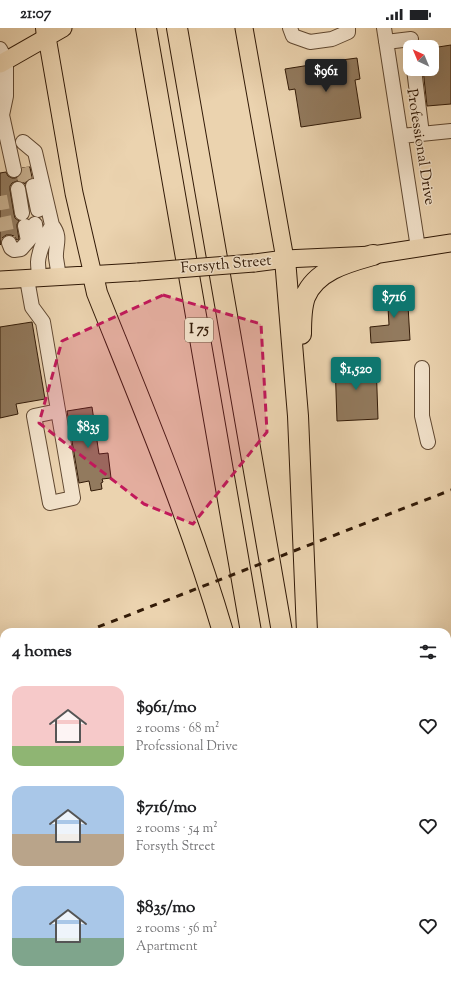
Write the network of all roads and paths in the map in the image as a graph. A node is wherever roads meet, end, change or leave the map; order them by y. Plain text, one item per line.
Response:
1 (146, 28) edge
2 (177, 28) edge
3 (244, 28) edge
4 (290, 28) edge
5 (348, 28) edge
6 (52, 31) edge
7 (385, 35) edge
8 (411, 38) edge
9 (2, 58) edge
10 (415, 76) edge
11 (1, 115) edge
12 (451, 130) edge
13 (422, 134) junction
14 (401, 136) junction
15 (14, 137) junction
16 (26, 188) tunnel mouth
17 (34, 222) junction
18 (9, 243) dead end
19 (451, 243) edge
20 (418, 248) junction
21 (373, 255) junction
22 (285, 259) junction
23 (93, 275) junction
24 (59, 277) junction
25 (33, 278) junction
26 (0, 280) edge
27 (422, 368) dead end
28 (58, 411) junction
29 (298, 416) junction
30 (428, 442) dead end
31 (222, 628) edge
32 (250, 628) edge
33 (281, 628) edge
34 (307, 628) edge

1 - 32 highway, I 75
2 - 33 highway, I 75
3 - 22 main road
4 - 5 street
6 - 9 main road
6 - 23 main road
7 - 8 street
7 - 14 street, Professional Drive
9 - 11 street
10 - 13 street
11 - 15 street
12 - 13 street
13 - 14 street
14 - 20 street, Professional Drive
15 - 15 street
15 - 17 street
16 - 17 street
17 - 18 street
17 - 24 street
17 - 25 street
19 - 20 main road, Forsyth Street
20 - 21 main road, Forsyth Street
21 - 22 main road, Forsyth Street
21 - 29 highway
22 - 23 main road, Forsyth Street, bridge
22 - 29 highway
23 - 24 main road, Forsyth Street
23 - 31 highway
24 - 25 main road, Forsyth Street
25 - 26 main road, Forsyth Street
25 - 28 street
27 - 30 street
28 - 28 street
29 - 34 highway

